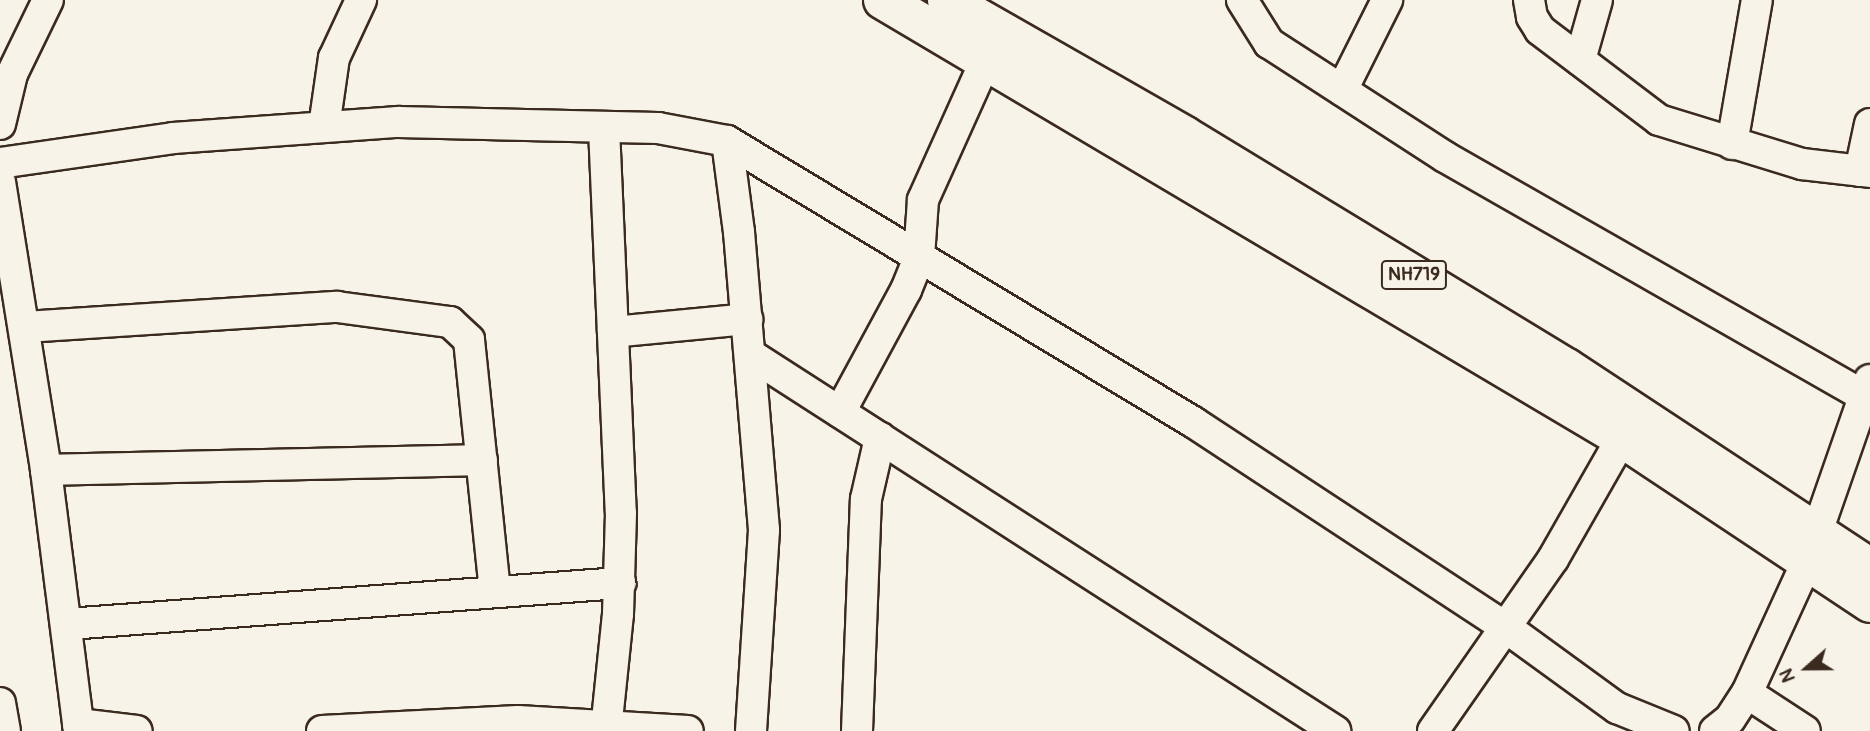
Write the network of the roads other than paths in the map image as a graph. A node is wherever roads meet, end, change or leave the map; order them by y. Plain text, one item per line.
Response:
1 (48, 0) edge
2 (361, 0) edge
3 (883, 0) edge
4 (947, 0) edge
5 (1242, 0) edge
6 (1387, 0) edge
7 (1529, 0) edge
8 (1597, 0) edge
9 (1757, 0) edge
10 (986, 60) junction
11 (1580, 60) junction
12 (1342, 90) junction
13 (0, 124) edge
14 (1870, 124) edge
15 (324, 127) junction
16 (604, 128) junction
17 (726, 141) junction
18 (1732, 144) junction
19 (0, 163) edge
20 (1865, 172) edge
21 (0, 182) edge
22 (919, 257) junction
23 (747, 319) junction
24 (25, 327) junction
25 (614, 332) junction
26 (751, 355) junction
27 (1867, 388) edge
28 (840, 412) junction
29 (880, 438) junction
30 (1622, 438) junction
31 (482, 460) junction
32 (46, 470) junction
33 (1812, 546) junction
34 (1870, 568) edge
35 (620, 583) junction
36 (495, 592) junction
37 (1870, 603) edge
38 (68, 624) junction
39 (1504, 626) junction
40 (1746, 693) junction
41 (0, 703) edge
42 (78, 727) edge
43 (606, 729) edge
44 (5, 731) edge
45 (137, 731) edge
46 (322, 731) edge
47 (688, 731) edge
48 (751, 731) edge
49 (857, 731) edge
50 (1335, 731) edge
51 (1433, 731) edge
52 (1674, 731) edge
53 (1715, 731) edge
54 (1805, 731) edge

1 - 13 street
2 - 15 street
3 - 10 highway, NH719
4 - 33 highway, NH719
5 - 12 street
6 - 12 street
7 - 11 street
8 - 11 street
9 - 18 street
10 - 22 street
10 - 30 highway, NH719
11 - 18 street
12 - 27 street
14 - 20 street
15 - 16 street
15 - 19 street
16 - 17 street
16 - 25 street
17 - 22 street
17 - 23 street
18 - 20 street
21 - 24 street
22 - 28 street
22 - 39 street
23 - 25 street
23 - 26 street
24 - 31 street
24 - 32 street
25 - 35 street
26 - 28 street
26 - 48 street
27 - 33 street
28 - 29 street
29 - 49 street
29 - 50 street
30 - 33 highway, NH719
30 - 39 street
31 - 32 street
31 - 36 street
32 - 38 street
33 - 34 highway, NH719
33 - 37 highway, NH719
33 - 40 street
35 - 36 street
35 - 43 street
36 - 38 street
38 - 42 street
39 - 51 street
39 - 52 street
40 - 53 street
40 - 54 street
41 - 44 street
42 - 45 street
43 - 46 street
43 - 47 street

